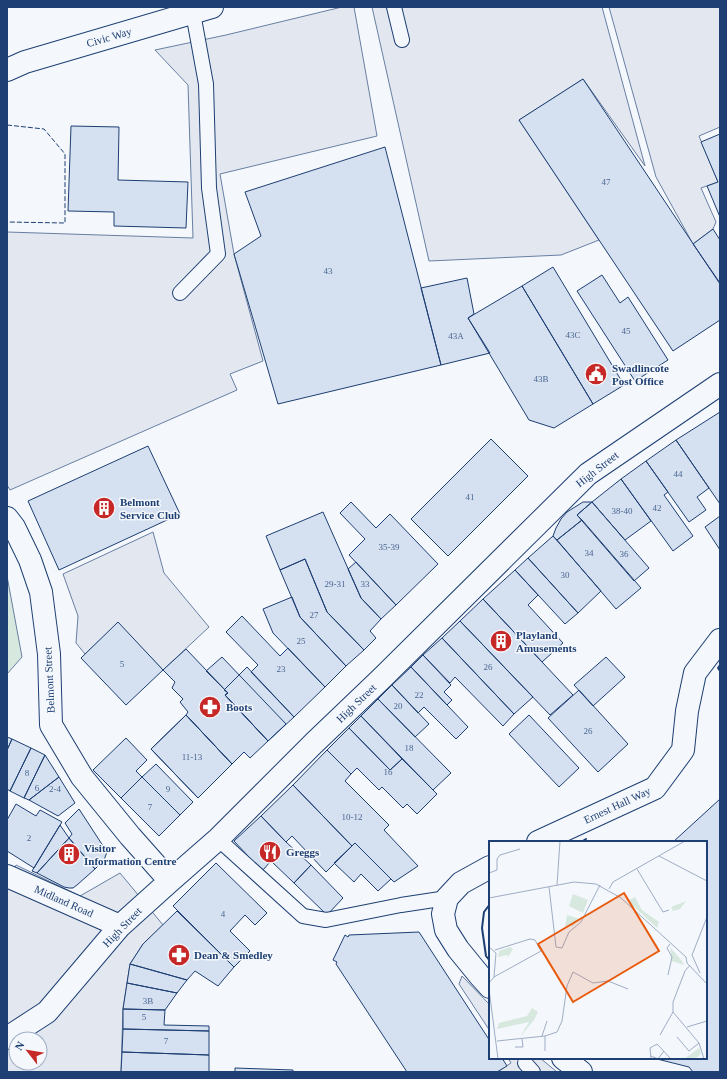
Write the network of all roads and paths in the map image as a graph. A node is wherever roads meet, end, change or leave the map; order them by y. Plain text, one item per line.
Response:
1 (394, 7) edge
2 (203, 10) edge
3 (402, 40) dead end
4 (7, 70) edge
5 (180, 293) dead end
6 (720, 384) edge
7 (7, 518) edge
8 (720, 640) edge
9 (218, 839) junction
10 (540, 841) edge
11 (489, 867) edge
12 (7, 876) edge
13 (170, 881) junction
14 (447, 898) junction
15 (120, 926) junction
16 (489, 987) edge
17 (7, 1038) edge
18 (564, 1059) edge
19 (581, 1072) edge

1 - 3 lane
2 - 4 street, Civic Way
2 - 5 lane
6 - 9 street, High Street
7 - 13 street, Belmont Street
8 - 10 street, Ernest Hall Way
9 - 13 street, High Street
9 - 14 lane
11 - 14 street
12 - 15 street, Midland Road
13 - 15 street, High Street
14 - 16 street
15 - 17 street, High Street
18 - 19 street

